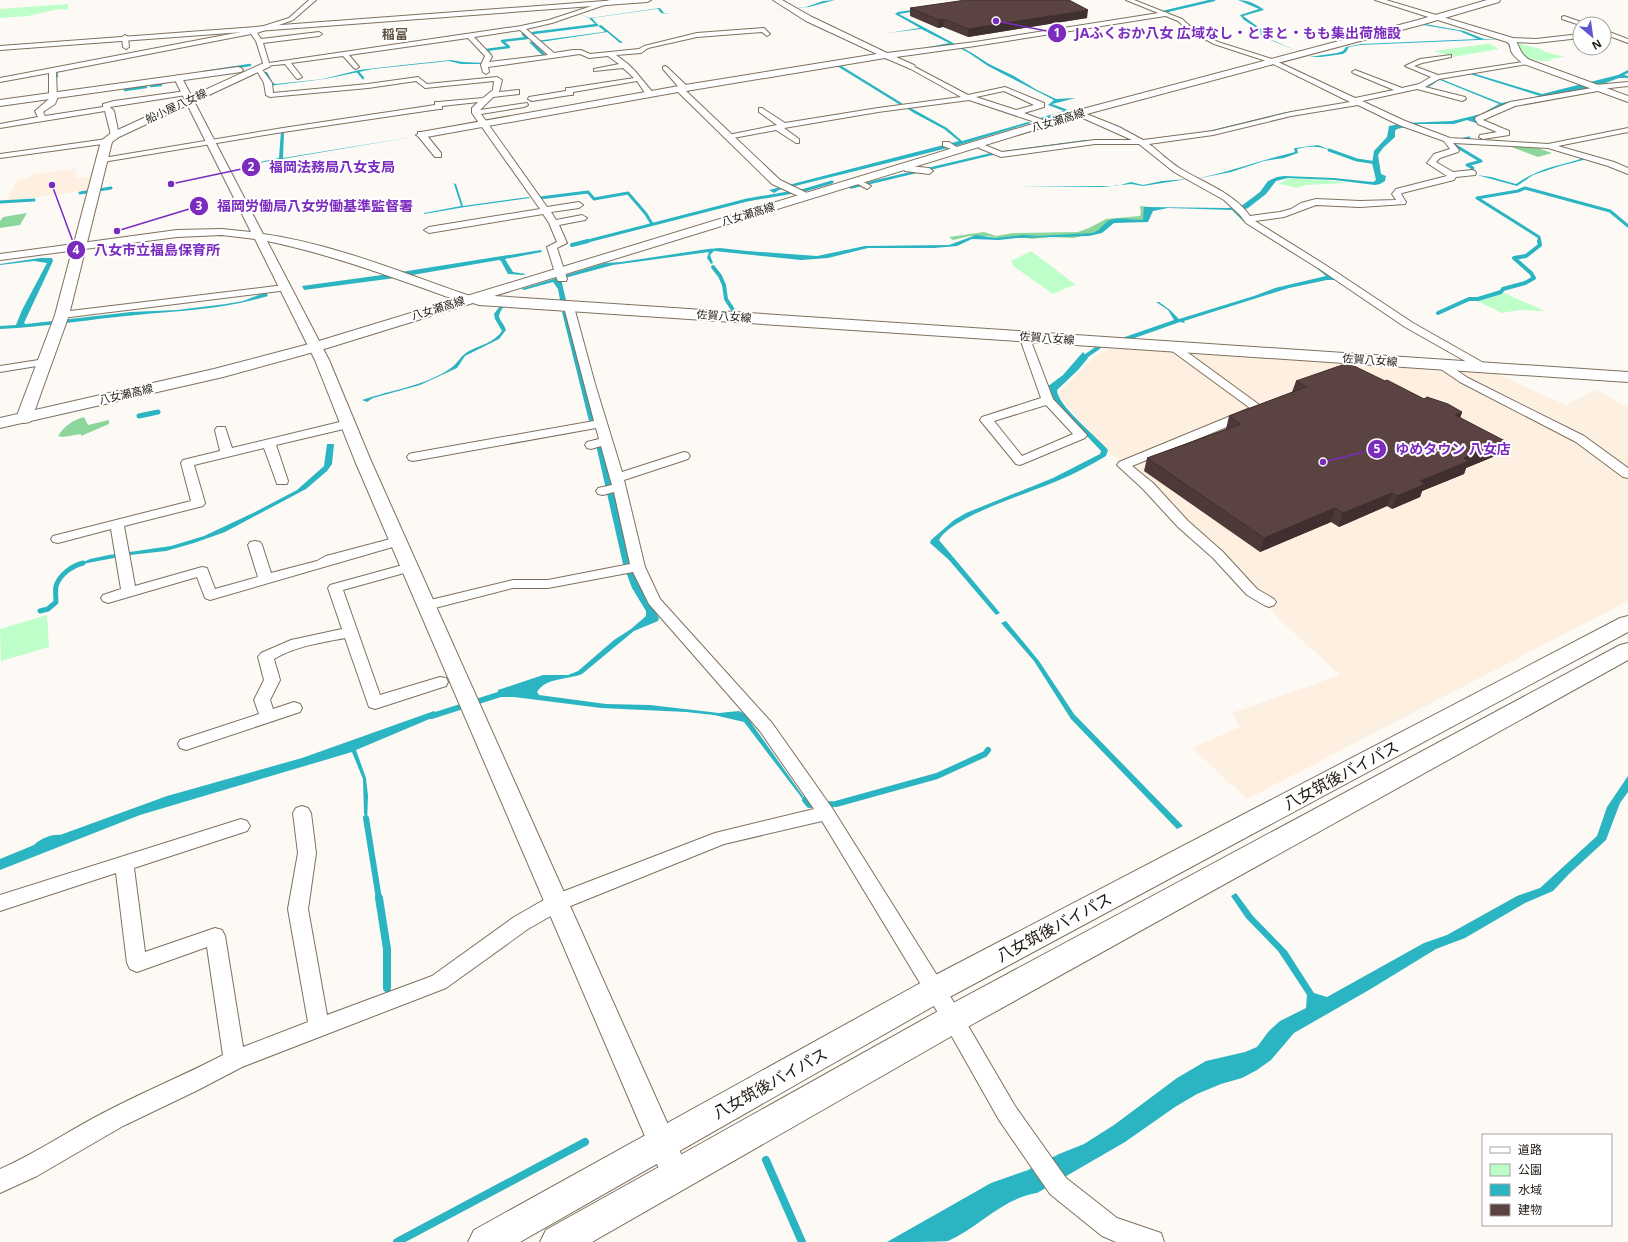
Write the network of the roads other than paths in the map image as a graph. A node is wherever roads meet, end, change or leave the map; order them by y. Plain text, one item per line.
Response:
1 (313, 0) edge
2 (616, 0) edge
3 (647, 0) edge
4 (777, 0) edge
5 (1129, 0) edge
6 (1379, 0) edge
7 (1496, 0) edge
8 (607, 3) junction
9 (1165, 14) junction
10 (1436, 17) junction
11 (1567, 19) dead end
12 (1572, 21) edge
13 (263, 28) junction
14 (521, 28) junction
15 (253, 32) junction
16 (728, 33) junction
17 (319, 34) dead end
18 (767, 34) dead end
19 (1612, 35) edge
20 (470, 36) junction
21 (125, 37) junction
22 (1572, 37) edge
23 (736, 39) dead end
24 (1508, 39) junction
25 (259, 41) junction
26 (1628, 41) edge
27 (434, 42) junction
28 (126, 47) dead end
29 (440, 47) dead end
30 (0, 48) edge
31 (345, 54) junction
32 (552, 55) junction
33 (611, 55) junction
34 (887, 56) junction
35 (1449, 56) dead end
36 (287, 62) junction
37 (1272, 62) junction
38 (1527, 62) junction
39 (484, 64) junction
40 (626, 65) junction
41 (911, 66) joint
42 (263, 67) junction
43 (356, 67) dead end
44 (665, 68) dead end
45 (596, 70) dead end
46 (52, 71) junction
47 (1355, 72) dead end
48 (298, 77) dead end
49 (1437, 77) junction
50 (178, 78) junction
51 (493, 78) junction
52 (639, 79) junction
53 (0, 80) edge
54 (1628, 84) edge
55 (1417, 87) junction
56 (1596, 88) junction
57 (568, 89) junction
58 (682, 89) junction
59 (1401, 90) junction
60 (516, 92) dead end
61 (650, 94) junction
62 (431, 95) junction
63 (492, 95) junction
64 (52, 96) junction
65 (188, 96) junction
66 (968, 97) junction
67 (532, 99) dead end
68 (1462, 99) dead end
69 (1628, 99) edge
70 (483, 100) junction
71 (1356, 102) junction
72 (0, 103) edge
73 (524, 105) dead end
74 (578, 106) junction
75 (107, 108) junction
76 (775, 109) dead end
77 (762, 110) junction
78 (753, 112) dead end
79 (476, 113) junction
80 (1016, 113) junction
81 (1079, 113) junction
82 (42, 119) junction
83 (1047, 123) junction
84 (483, 124) junction
85 (0, 126) edge
86 (780, 126) junction
87 (1628, 130) edge
88 (1506, 133) junction
89 (421, 134) joint
90 (728, 137) junction
91 (111, 138) junction
92 (796, 140) dead end
93 (1449, 140) junction
94 (1140, 141) junction
95 (210, 142) junction
96 (1461, 142) junction
97 (946, 144) dead end
98 (982, 146) dead end
99 (1548, 146) junction
100 (954, 148) dead end
101 (438, 155) dead end
102 (0, 156) edge
103 (103, 160) junction
104 (908, 169) dead end
105 (926, 170) dead end
106 (1628, 171) edge
107 (1472, 173) dead end
108 (1450, 175) junction
109 (802, 195) junction
110 (579, 205) dead end
111 (545, 211) junction
112 (582, 218) dead end
113 (1248, 219) junction
114 (554, 223) junction
115 (429, 230) dead end
116 (260, 236) junction
117 (81, 246) junction
118 (0, 257) edge
119 (561, 275) junction
120 (284, 288) junction
121 (466, 299) junction
122 (569, 306) junction
123 (62, 315) junction
124 (1024, 336) junction
125 (1172, 346) junction
126 (315, 347) junction
127 (45, 362) junction
128 (1442, 365) junction
129 (1485, 368) junction
130 (0, 369) edge
131 (1628, 377) edge
132 (1048, 400) junction
133 (24, 418) junction
134 (0, 423) edge
135 (601, 423) junction
136 (348, 424) junction
137 (221, 430) dead end
138 (606, 441) junction
139 (269, 443) junction
140 (591, 444) dead end
141 (227, 453) junction
142 (684, 456) dead end
143 (413, 457) dead end
144 (1628, 474) edge
145 (282, 481) dead end
146 (618, 482) junction
147 (603, 491) dead end
148 (117, 524) junction
149 (58, 539) dead end
150 (398, 541) junction
151 (255, 545) dead end
152 (410, 567) junction
153 (638, 567) junction
154 (266, 579) junction
155 (129, 592) junction
156 (108, 598) dead end
157 (1269, 602) dead end
158 (427, 606) junction
159 (1628, 623) edge
160 (351, 632) junction
161 (1628, 650) edge
162 (440, 682) dead end
163 (294, 708) dead end
164 (268, 716) junction
165 (186, 744) dead end
166 (302, 813) dead end
167 (826, 813) junction
168 (241, 826) dead end
169 (124, 864) junction
170 (0, 903) edge
171 (556, 903) junction
172 (935, 990) junction
173 (953, 1019) junction
174 (319, 1027) junction
175 (234, 1060) junction
176 (662, 1144) junction
177 (676, 1175) junction
178 (0, 1181) edge
179 (486, 1242) edge
180 (558, 1242) edge
181 (1152, 1242) edge

1 - 13 street
2 - 8 street
3 - 8 street
4 - 34 street
5 - 9 street
6 - 10 street
7 - 10 main road, 八女瀬高線
8 - 13 street
8 - 14 street
9 - 34 street
9 - 37 street
10 - 24 street
10 - 37 main road, 八女瀬高線
11 - 12 street
13 - 15 street
13 - 21 street
14 - 20 street
14 - 32 street
15 - 25 street
15 - 46 street
16 - 18 street
16 - 23 street
16 - 33 street
17 - 25 street
19 - 26 street
20 - 27 street
20 - 39 street
21 - 28 street
21 - 30 street
22 - 24 street
24 - 38 street
25 - 42 street
27 - 29 street
27 - 31 street
31 - 36 street
31 - 43 street
32 - 33 street
32 - 39 street
33 - 40 street
34 - 41 street
34 - 58 street
35 - 49 street
36 - 42 street
36 - 48 street
37 - 71 street
37 - 81 main road, 八女瀬高線
38 - 49 street
38 - 56 street
39 - 51 street
40 - 45 street
40 - 52 street
41 - 66 street
42 - 50 main road, 船小屋八女線
42 - 62 street
42 - 65 main road, 船小屋八女線
44 - 58 street
46 - 53 street
46 - 64 street
47 - 59 street
49 - 55 street
50 - 64 main road, 船小屋八女線
50 - 65 street
51 - 62 street
51 - 63 street
52 - 57 street
52 - 61 street
54 - 56 street
55 - 59 street
55 - 68 street
56 - 69 street
56 - 88 street
57 - 67 street
57 - 74 street
58 - 61 street
58 - 90 street
59 - 71 street
60 - 63 street
61 - 74 street
62 - 70 street
62 - 95 street
63 - 70 street
64 - 72 main road, 船小屋八女線
64 - 82 street
65 - 75 street
65 - 91 main road, 船小屋八女線
65 - 95 street
66 - 80 street
66 - 80 street
66 - 86 street
70 - 79 street
71 - 93 street
71 - 94 street
73 - 79 street
74 - 84 street
75 - 82 street
75 - 91 street
76 - 77 street
77 - 78 street
77 - 86 street
79 - 84 street
80 - 83 street
81 - 83 main road, 八女瀬高線
81 - 94 street
82 - 85 street
83 - 109 main road, 八女瀬高線
84 - 89 street
84 - 111 street
86 - 90 street
86 - 92 street
87 - 99 street
88 - 96 street
88 - 99 street
89 - 101 street
90 - 109 street
91 - 102 street
91 - 103 main road
93 - 96 street
93 - 108 street
94 - 98 street
94 - 113 street
95 - 103 street
95 - 116 street
96 - 99 street
97 - 100 street
99 - 106 street
103 - 117 main road
104 - 105 street
107 - 108 street
108 - 113 street
109 - 119 main road, 八女瀬高線
110 - 111 street
111 - 114 street
111 - 115 street
112 - 114 street
113 - 129 street
114 - 119 street
116 - 117 street
116 - 120 street
116 - 121 street
117 - 118 street
117 - 123 main road
119 - 121 main road, 八女瀬高線
120 - 123 street
120 - 126 street
121 - 122 main road, 佐賀八女線
121 - 126 main road, 八女瀬高線
122 - 124 main road, 佐賀八女線
122 - 135 street
123 - 127 main road
124 - 125 main road, 佐賀八女線
124 - 132 street
125 - 128 main road, 佐賀八女線
125 - 157 street
126 - 133 main road, 八女瀬高線
126 - 136 street
127 - 130 street
127 - 133 main road
128 - 129 main road, 佐賀八女線
128 - 144 street
129 - 131 main road, 佐賀八女線
132 - 132 street
133 - 134 main road, 八女瀬高線
135 - 138 street
135 - 143 street
136 - 139 street
136 - 150 street
137 - 141 street
138 - 140 street
138 - 146 street
139 - 141 street
139 - 145 street
141 - 148 street
142 - 146 street
146 - 147 street
146 - 153 street
148 - 149 street
148 - 155 street
150 - 152 street
150 - 154 street
151 - 154 street
152 - 158 street
152 - 160 street
153 - 158 street
153 - 167 street
154 - 155 street
155 - 156 street
158 - 171 street
159 - 172 main road, 八女筑後バイパス
160 - 162 street
160 - 164 street
161 - 173 main road, 八女筑後バイパス
163 - 164 street
164 - 165 street
166 - 174 street
167 - 171 street
167 - 172 street
168 - 169 street
169 - 170 street
169 - 175 street
171 - 174 street
171 - 176 street
172 - 173 street
172 - 176 main road, 八女筑後バイパス
173 - 177 main road, 八女筑後バイパス
173 - 181 street
174 - 175 street
175 - 178 street
176 - 177 street
176 - 179 main road, 八女筑後バイパス
177 - 180 main road, 八女筑後バイパス

